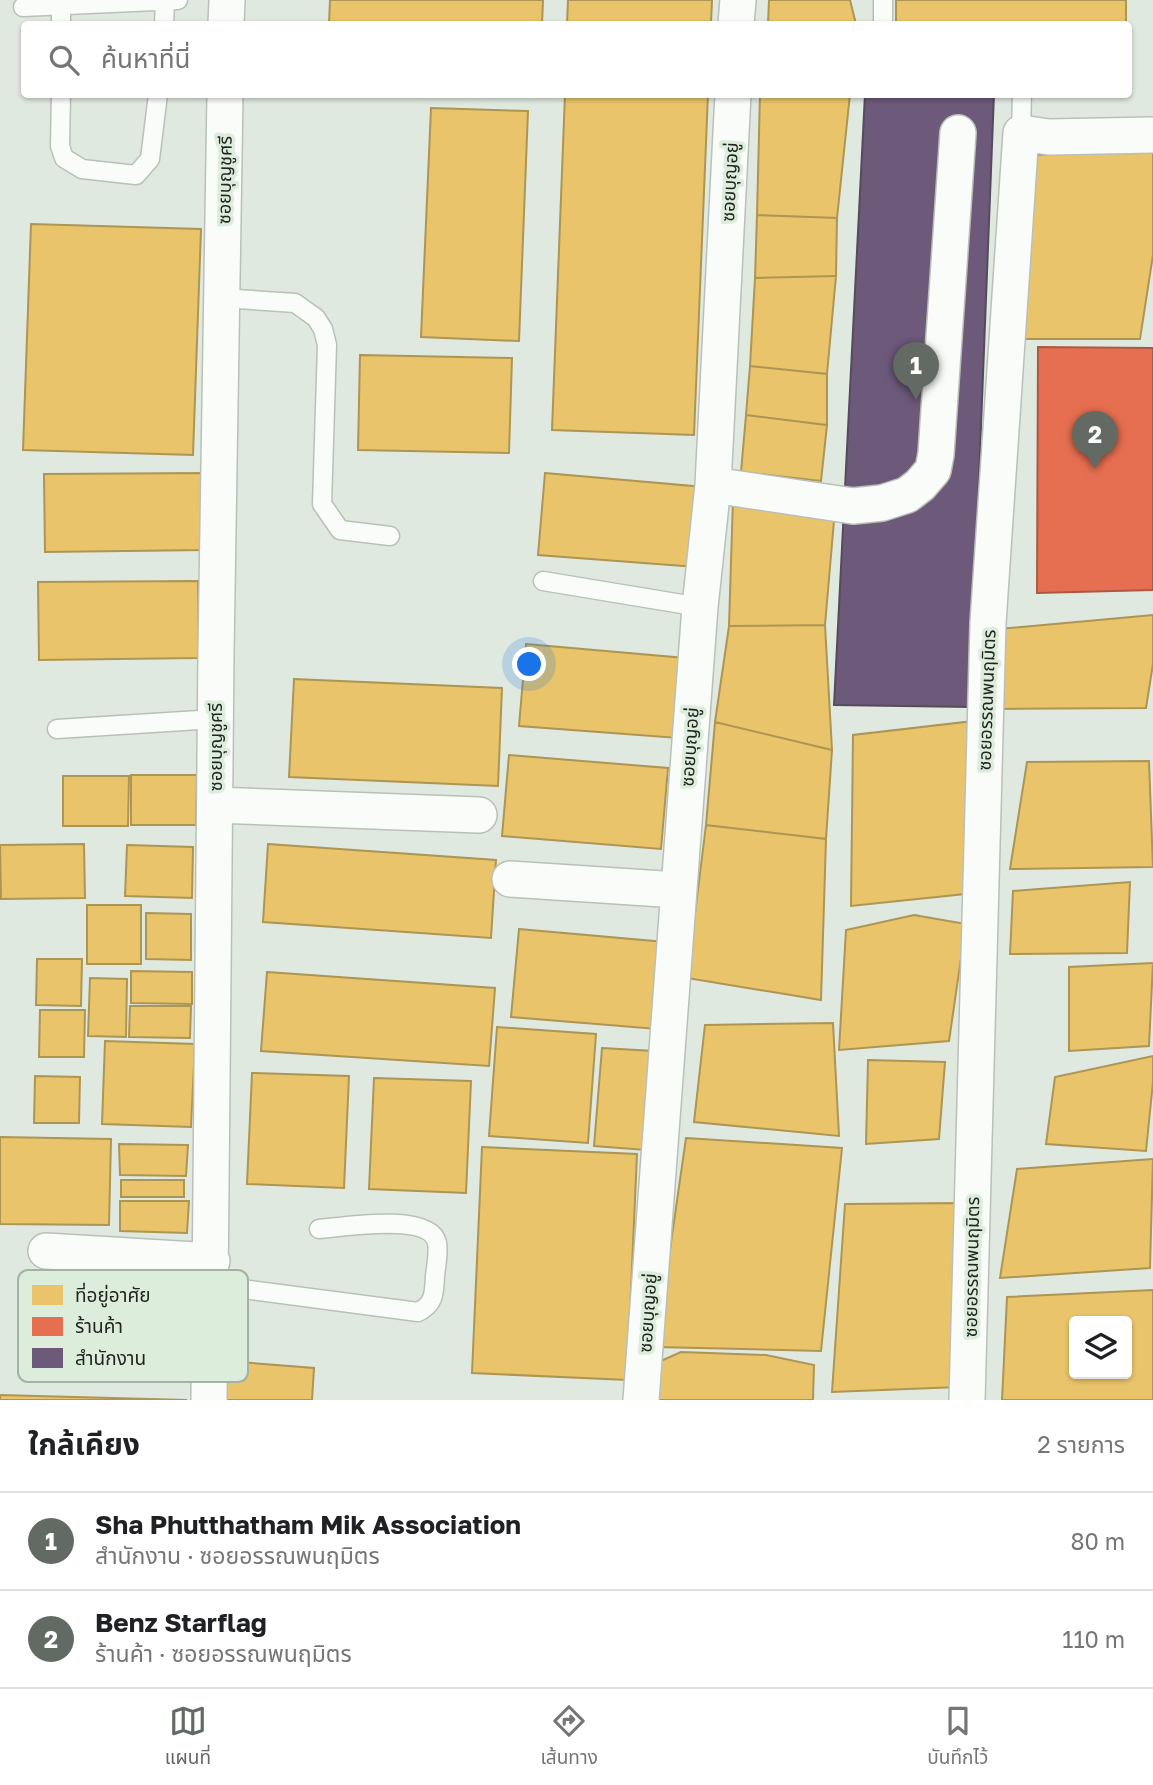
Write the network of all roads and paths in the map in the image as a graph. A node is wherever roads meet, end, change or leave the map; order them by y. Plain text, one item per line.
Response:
1 (165, 0) edge
2 (178, 0) edge
3 (227, 0) edge
4 (738, 0) edge
5 (883, 0) edge
6 (61, 5) junction
7 (23, 7) dead end
8 (61, 21) edge
9 (164, 21) edge
10 (226, 21) edge
11 (736, 21) edge
12 (883, 21) edge
13 (61, 98) edge
14 (158, 98) edge
15 (225, 98) edge
16 (733, 98) edge
17 (1022, 98) edge
18 (958, 133) dead end
19 (1021, 134) junction
20 (1153, 135) edge
21 (222, 298) junction
22 (713, 485) junction
23 (390, 536) dead end
24 (542, 581) dead end
25 (699, 607) junction
26 (215, 719) junction
27 (57, 729) dead end
28 (215, 805) junction
29 (479, 814) dead end
30 (510, 879) dead end
31 (678, 890) junction
32 (319, 1229) dead end
33 (46, 1251) dead end
34 (189, 1270) edge
35 (212, 1270) edge
36 (248, 1280) edge
37 (209, 1382) edge
38 (209, 1400) edge
39 (641, 1400) edge
40 (967, 1400) edge

1 - 2 lane
1 - 6 lane
1 - 9 lane
3 - 10 street
4 - 11 street
5 - 12 lane
6 - 7 lane
6 - 8 lane
13 - 14 lane
15 - 21 street, ซอยบุญชูศรี
16 - 22 street, ซอยบุญอยู่
17 - 19 lane
18 - 22 street
19 - 20 street
19 - 40 street, ซอยอรรณพนฤมิตร
21 - 23 lane
21 - 26 street, ซอยบุญชูศรี
22 - 25 street, ซอยบุญอยู่
24 - 25 lane
25 - 31 street, ซอยบุญอยู่
26 - 27 lane
26 - 28 street, ซอยบุญชูศรี
28 - 29 street
28 - 35 street, ซอยบุญชูศรี
30 - 31 street
31 - 39 street, ซอยบุญอยู่
32 - 36 lane
33 - 34 street
37 - 38 street, ซอยบุญชูศรี

